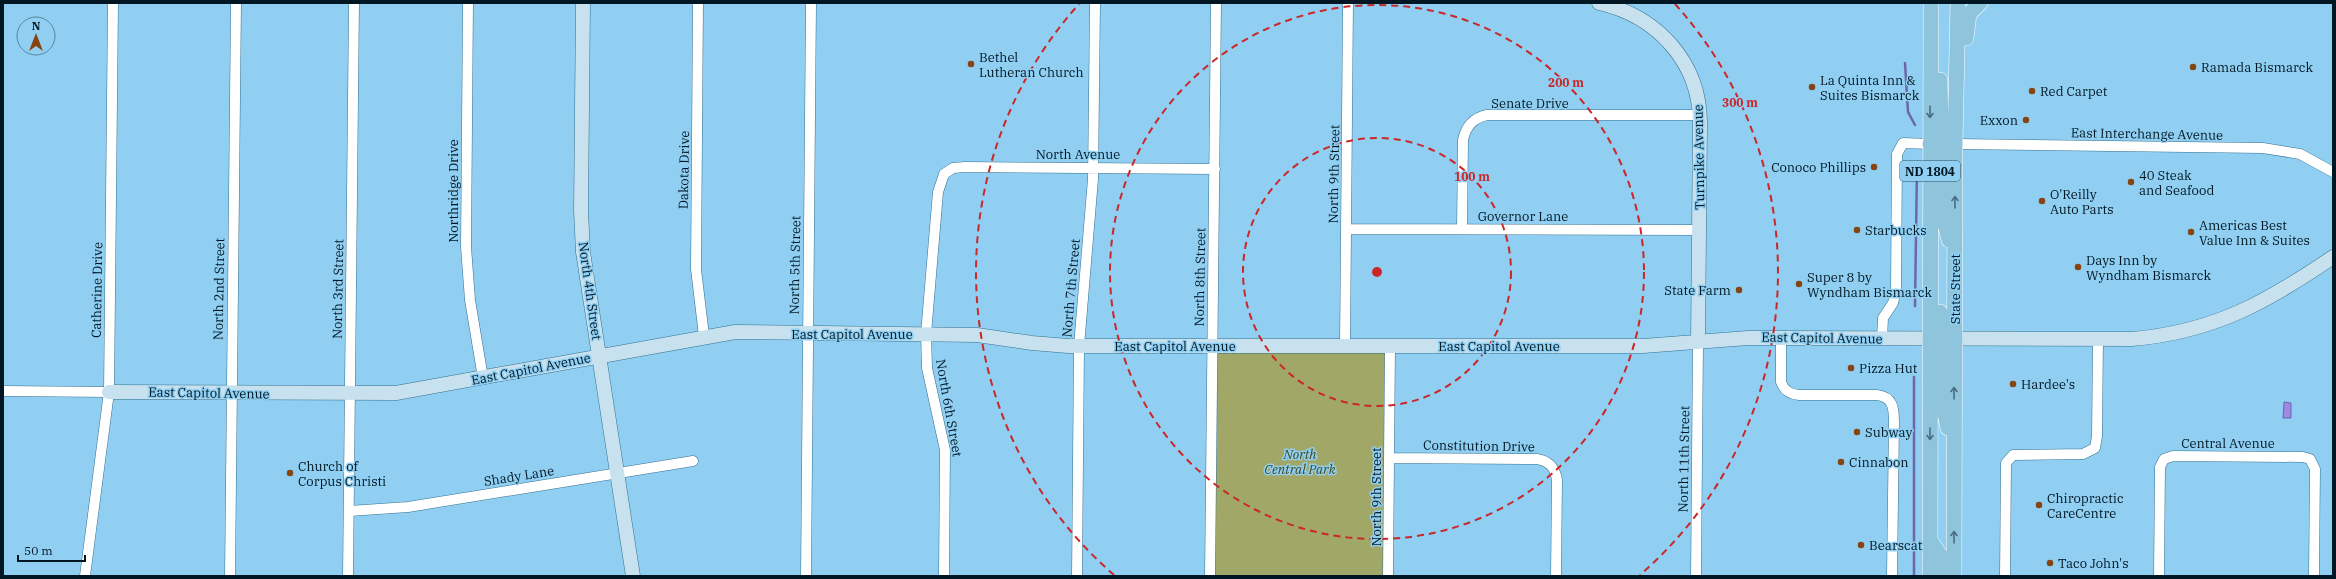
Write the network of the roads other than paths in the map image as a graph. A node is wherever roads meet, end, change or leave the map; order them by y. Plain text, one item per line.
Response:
1 (113, 3) edge
2 (236, 3) edge
3 (354, 3) edge
4 (468, 3) edge
5 (583, 3) edge
6 (698, 3) edge
7 (811, 3) edge
8 (1095, 3) edge
9 (1216, 3) edge
10 (1348, 3) edge
11 (1599, 3) edge
12 (1931, 3) edge
13 (1958, 3) edge
14 (1980, 3) edge
15 (1930, 59) junction
16 (1700, 115) junction
17 (1955, 128) junction
18 (1930, 144) junction
19 (1955, 144) junction
20 (1093, 167) junction
21 (1215, 169) junction
22 (2333, 172) edge
23 (944, 174) joint
24 (1346, 229) junction
25 (1462, 229) junction
26 (1699, 230) junction
27 (2333, 257) edge
28 (1955, 260) junction
29 (808, 333) junction
30 (926, 334) junction
31 (704, 336) junction
32 (1781, 338) junction
33 (1882, 339) junction
34 (1942, 339) junction
35 (2098, 340) junction
36 (1698, 342) junction
37 (1079, 346) junction
38 (1212, 346) junction
39 (1345, 346) junction
40 (1390, 346) junction
41 (598, 357) junction
42 (483, 378) junction
43 (3, 391) edge
44 (109, 392) junction
45 (231, 393) junction
46 (350, 394) junction
47 (1389, 458) junction
48 (693, 461) dead end
49 (617, 473) junction
50 (349, 511) junction
51 (1930, 541) junction
52 (85, 576) edge
53 (230, 576) edge
54 (348, 576) edge
55 (633, 576) edge
56 (806, 576) edge
57 (944, 576) edge
58 (1077, 576) edge
59 (1210, 576) edge
60 (1388, 576) edge
61 (1556, 576) edge
62 (1696, 576) edge
63 (1892, 576) edge
64 (1930, 576) edge
65 (1941, 576) edge
66 (1954, 576) edge
67 (2005, 576) edge
68 (2159, 576) edge
69 (2314, 576) edge

1 - 44 street, Catherine Drive
2 - 45 street, North 2nd Street
3 - 46 street, North 3rd Street
4 - 42 street, Northridge Drive
5 - 41 street, North 4th Street
6 - 31 street, Dakota Drive
7 - 29 street, North 5th Street
8 - 20 street, North 7th Street
9 - 21 street, North 8th Street
10 - 24 street, North 9th Street
11 - 16 street, Turnpike Avenue
12 - 15 main road, State Street / ND 1804
13 - 17 main road, State Street / ND 1804
14 - 17 main road
15 -> 18 main road, State Street / ND 1804
15 - 19 main road
16 - 25 street, Senate Drive
16 - 26 street, Turnpike Avenue
17 - 19 main road, State Street / ND 1804
18 - 28 main road
18 - 33 street
18 - 34 main road, State Street / ND 1804
19 - 22 street, East Interchange Avenue
28 -> 19 main road, State Street / ND 1804
20 - 21 street, North Avenue
20 - 23 street, North Avenue
20 - 37 street, North 7th Street
21 - 38 street, North 8th Street
23 - 30 street, North 6th Street
24 - 25 street, Governor Lane
24 - 39 street, North 9th Street
25 - 26 street, Governor Lane
26 - 36 street, Turnpike Avenue
27 - 35 street, East Capitol Avenue
28 - 34 main road, State Street / ND 1804
29 - 30 street, East Capitol Avenue
29 - 31 street, East Capitol Avenue
29 - 56 street, North 5th Street
30 - 37 street, East Capitol Avenue
30 - 57 street, North 6th Street
31 - 41 street, East Capitol Avenue
32 - 33 street, East Capitol Avenue
32 - 36 street, East Capitol Avenue
32 - 63 street
33 - 34 street, East Capitol Avenue
34 - 35 street, East Capitol Avenue
34 -> 51 main road, State Street / ND 1804
66 -> 34 main road, State Street / ND 1804
35 - 67 street
36 - 40 street, East Capitol Avenue
36 - 62 street, North 11th Street
37 - 38 street, East Capitol Avenue
37 - 58 street, North 7th Street
38 - 39 street, East Capitol Avenue
38 - 59 street, North 8th Street
39 - 40 street, East Capitol Avenue
40 - 47 street, North 9th Street
41 - 42 street, East Capitol Avenue
41 - 49 street, North 4th Street
42 - 46 street, East Capitol Avenue
43 - 44 street, East Capitol Avenue
44 - 45 street, East Capitol Avenue
44 - 52 street, Catherine Drive
45 - 46 street, East Capitol Avenue
45 - 53 street, North 2nd Street
46 - 50 street, North 3rd Street
47 - 60 street, North 9th Street
47 - 61 street, Constitution Drive
48 - 49 street, Shady Lane
49 - 50 street, Shady Lane
49 - 55 street, North 4th Street
50 - 54 street, North 3rd Street
51 - 64 main road, State Street / ND 1804
51 - 65 main road
68 - 69 street, Central Avenue

